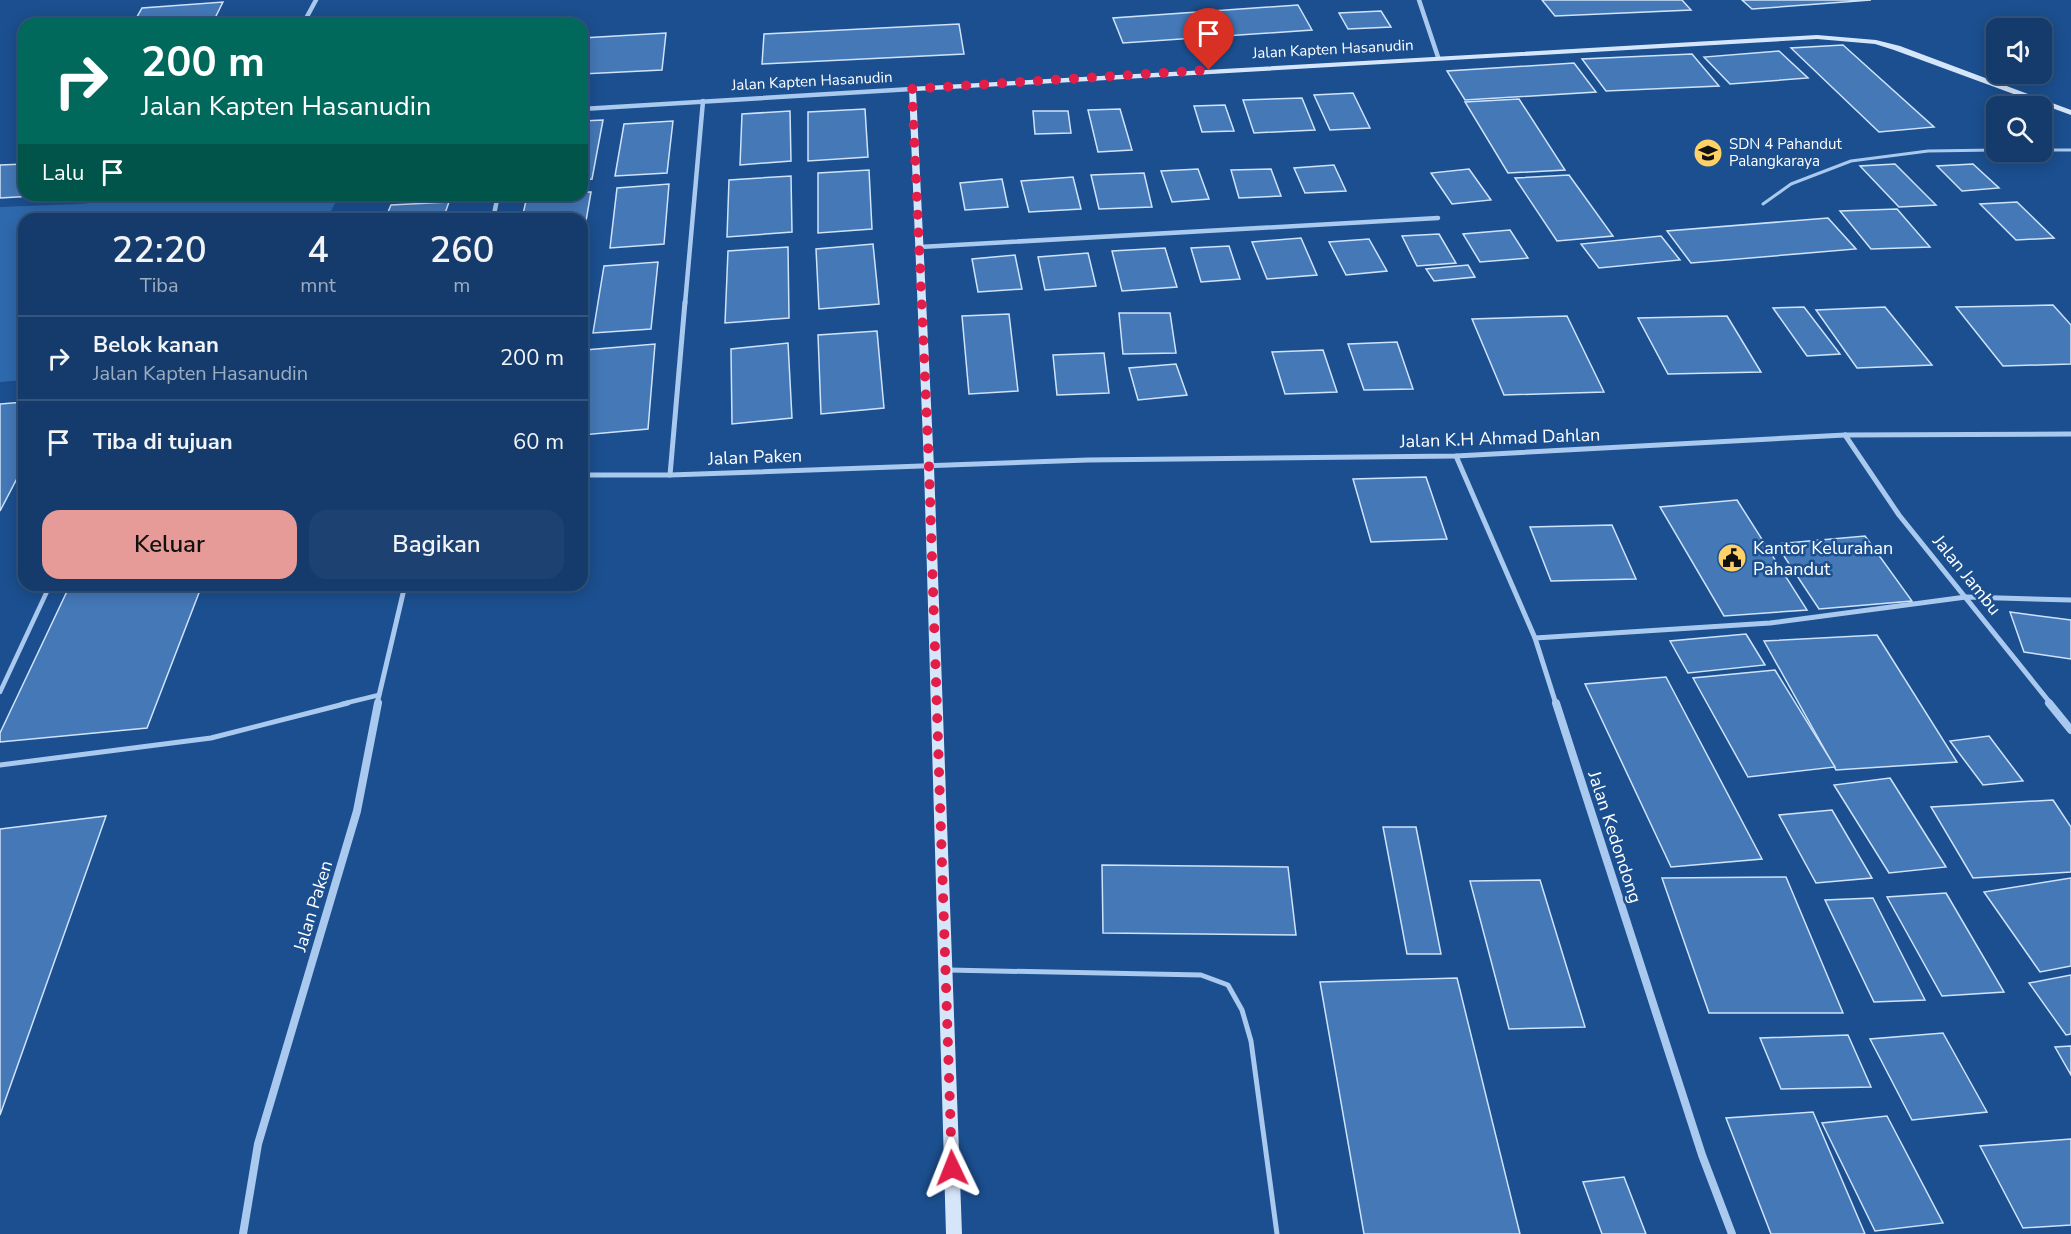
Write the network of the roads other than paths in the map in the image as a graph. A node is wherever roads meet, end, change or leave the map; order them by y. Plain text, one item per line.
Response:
1 (316, 0) edge
2 (1419, 0) edge
3 (306, 18) edge
4 (1438, 57) junction
5 (912, 89) junction
6 (703, 101) junction
7 (588, 109) edge
8 (2071, 113) edge
9 (1986, 150) edge
10 (2052, 150) edge
11 (2071, 150) edge
12 (1763, 204) dead end
13 (1438, 219) dead end
14 (920, 247) junction
15 (2071, 434) edge
16 (1845, 435) junction
17 (1456, 456) junction
18 (929, 467) junction
19 (588, 475) edge
20 (670, 475) junction
21 (47, 591) edge
22 (404, 591) edge
23 (1966, 597) junction
24 (2071, 600) edge
25 (1535, 638) junction
26 (0, 692) edge
27 (379, 695) junction
28 (2071, 730) edge
29 (0, 765) edge
30 (945, 970) junction
31 (243, 1234) edge
32 (954, 1234) edge
33 (1277, 1234) edge
34 (1732, 1234) edge

1 - 3 street
2 - 4 street, Jalan Kapten Hasanudin
4 - 5 street, Jalan Kapten Hasanudin
4 - 8 street, Jalan Kapten Hasanudin
5 - 6 street, Jalan Kapten Hasanudin
5 - 14 street
6 - 7 street, Jalan Kapten Hasanudin
6 - 20 street
9 - 12 lane
10 - 11 lane
13 - 14 street
14 - 18 street
15 - 16 street, Jalan K.H Ahmad Dahlan
16 - 17 street, Jalan K.H Ahmad Dahlan
16 - 23 street, Jalan Jambu
17 - 18 street, Jalan K.H Ahmad Dahlan
17 - 25 street, Jalan Kedondong
18 - 20 street, Jalan Paken
18 - 30 street
19 - 20 street, Jalan Paken
21 - 26 lane
22 - 27 street, Jalan Paken
23 - 24 street
23 - 25 street
23 - 28 street, Jalan Jambu
25 - 34 street, Jalan Kedondong
27 - 29 lane
27 - 31 street, Jalan Paken
30 - 32 street
30 - 33 lane

